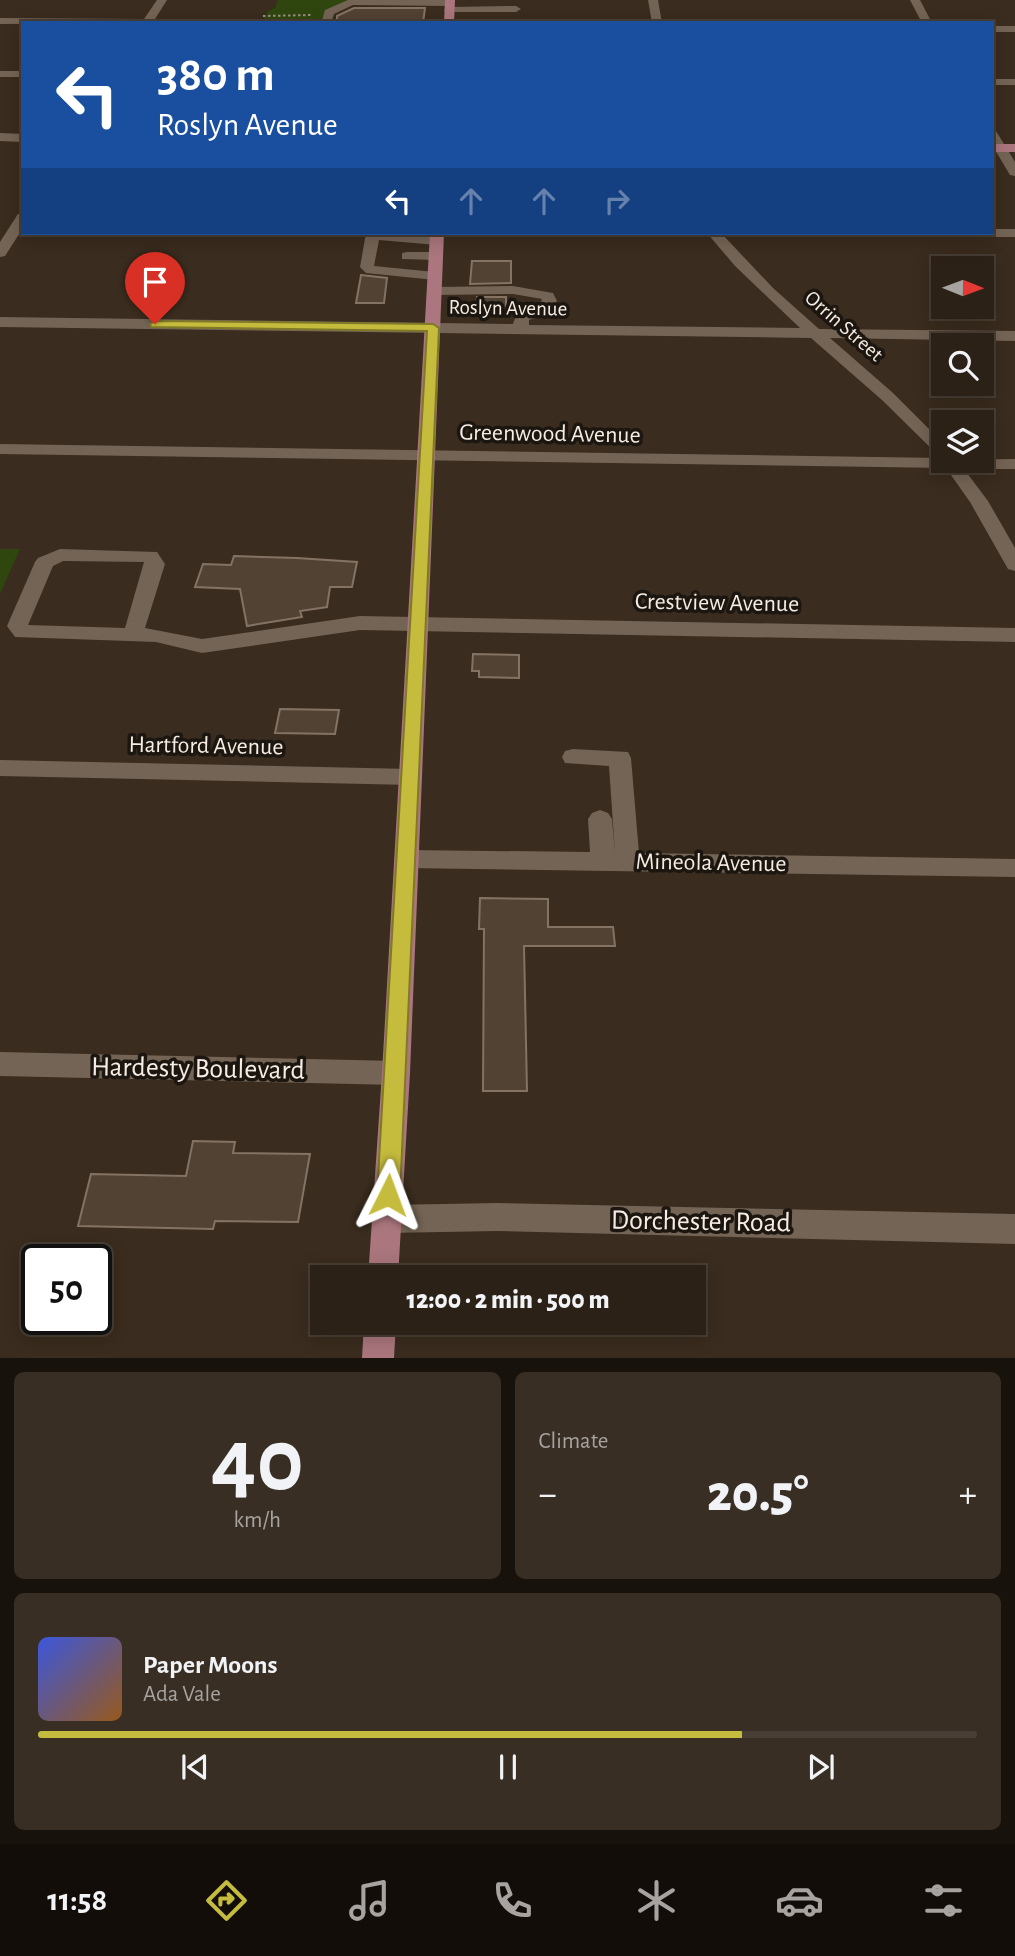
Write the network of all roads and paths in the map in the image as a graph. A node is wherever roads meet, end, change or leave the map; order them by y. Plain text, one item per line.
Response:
1 (162, 0) edge
2 (653, 0) edge
3 (915, 0) edge
4 (354, 1) edge
5 (450, 4) edge
6 (515, 5) edge
7 (263, 16) dead end
8 (322, 19) edge
9 (0, 21) edge
10 (21, 21) edge
11 (148, 21) edge
12 (657, 21) edge
13 (927, 21) edge
14 (994, 29) edge
15 (1015, 29) edge
16 (0, 74) edge
17 (21, 74) edge
18 (994, 82) edge
19 (1015, 82) edge
20 (0, 137) edge
21 (21, 138) edge
22 (996, 148) edge
23 (1015, 148) edge
24 (1015, 172) edge
25 (21, 220) edge
26 (0, 221) edge
27 (21, 222) edge
28 (994, 233) edge
29 (1015, 233) edge
30 (372, 235) edge
31 (384, 235) edge
32 (715, 235) edge
33 (409, 237) junction
34 (437, 237) edge
35 (0, 253) edge
36 (407, 256) junction
37 (436, 257) junction
38 (404, 273) junction
39 (435, 283) junction
40 (469, 310) junction
41 (0, 322) edge
42 (433, 328) junction
43 (521, 329) junction
44 (817, 333) junction
45 (1015, 336) edge
46 (931, 440) edge
47 (0, 449) edge
48 (426, 457) junction
49 (931, 459) edge
50 (994, 462) edge
51 (1015, 464) edge
52 (958, 473) edge
53 (1015, 565) edge
54 (418, 625) junction
55 (133, 635) junction
56 (1015, 635) edge
57 (573, 757) dead end
58 (0, 768) edge
59 (411, 777) junction
60 (600, 819) dead end
61 (406, 859) junction
62 (603, 861) junction
63 (628, 862) junction
64 (1015, 868) edge
65 (0, 1064) edge
66 (396, 1073) junction
67 (387, 1219) junction
68 (1015, 1229) edge
69 (384, 1265) edge
70 (379, 1335) edge
71 (378, 1357) edge

1 - 11 street
2 - 12 street
3 - 13 street
4 - 5 street
4 - 8 street
5 - 6 street
7 - 8 path
9 - 10 street
14 - 15 street
16 - 17 street
18 - 19 street
20 - 21 street
22 - 23 main road
22 - 24 street
25 - 26 street
27 - 35 street
28 - 29 street
30 - 38 street
31 - 33 street
32 - 44 street, Orrin Street
33 - 34 street
33 - 36 street
34 - 37 main road
36 - 37 street
36 - 38 street
37 - 39 main road
38 - 39 street
39 - 40 street
39 - 42 main road
40 - 42 street, Roslyn Avenue
40 - 43 street, Roslyn Avenue
40 - 43 street
41 - 42 street, Roslyn Avenue
42 - 48 main road
43 - 44 street, Roslyn Avenue
44 - 45 street, Roslyn Avenue
44 - 46 street, Orrin Street
47 - 48 street, Greenwood Avenue
48 - 49 street, Greenwood Avenue
48 - 54 main road
50 - 51 street, Greenwood Avenue
52 - 53 street, Orrin Street
54 - 55 street, Crestview Avenue
54 - 56 street, Crestview Avenue
54 - 59 main road
55 - 55 street, Crestview Avenue
57 - 63 street
58 - 59 street, Hartford Avenue
59 - 61 main road
60 - 62 street
61 - 62 street, Mineola Avenue
61 - 66 main road
62 - 63 street, Mineola Avenue
63 - 64 street, Mineola Avenue
65 - 66 street, Hardesty Boulevard
66 - 67 main road
67 - 68 street, Dorchester Road
67 - 69 main road
70 - 71 main road

